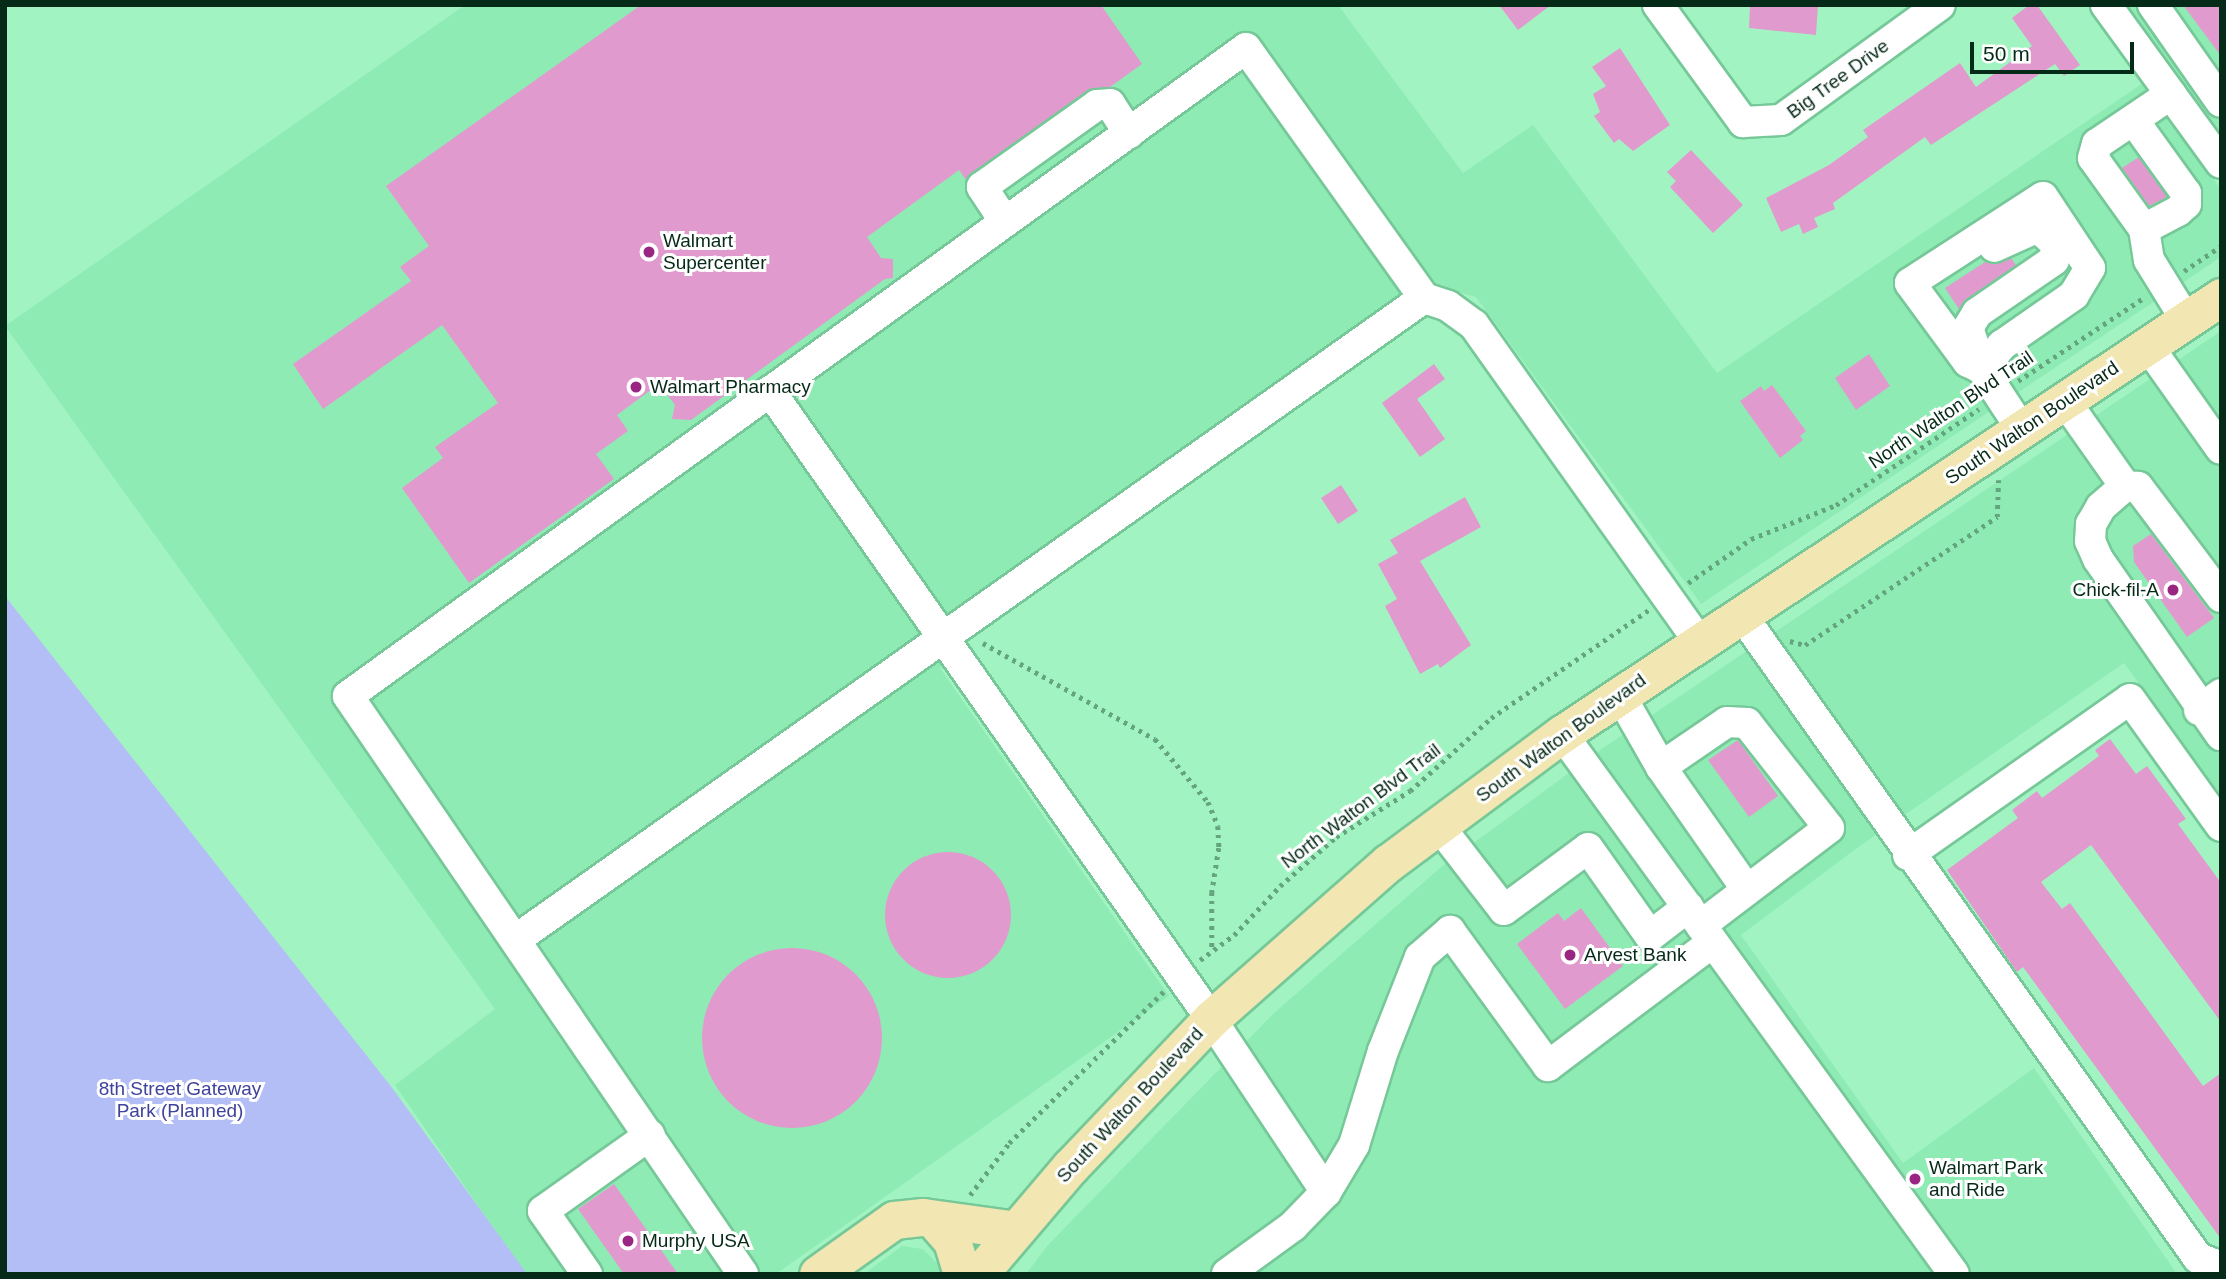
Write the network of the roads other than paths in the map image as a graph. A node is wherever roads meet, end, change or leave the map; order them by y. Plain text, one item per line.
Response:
1 (1658, 5) edge
2 (1940, 5) edge
3 (2106, 5) edge
4 (2152, 5) edge
5 (2171, 94) junction
6 (2221, 102) edge
7 (2134, 121) junction
8 (2210, 126) edge
9 (1129, 133) junction
10 (2221, 163) edge
11 (1004, 222) junction
12 (2144, 229) junction
13 (2221, 297) edge
14 (1424, 298) junction
15 (1930, 310) junction
16 (2186, 320) junction
17 (2148, 346) junction
18 (1982, 369) junction
19 (770, 391) junction
20 (2065, 401) junction
21 (2211, 416) edge
22 (2022, 430) junction
23 (2221, 449) edge
24 (2125, 486) junction
25 (2221, 597) edge
26 (1741, 614) junction
27 (943, 638) junction
28 (1699, 642) junction
29 (1620, 695) junction
30 (2210, 702) edge
31 (1562, 734) junction
32 (2221, 735) edge
33 (1661, 767) junction
34 (1439, 826) junction
35 (2221, 826) edge
36 (1908, 855) junction
37 (1747, 890) junction
38 (1701, 924) junction
39 (518, 938) junction
40 (1211, 1019) junction
41 (650, 1135) junction
42 (1326, 1192) junction
43 (933, 1219) junction
44 (1015, 1230) junction
45 (2221, 1267) edge
46 (587, 1274) edge
47 (743, 1274) edge
48 (818, 1274) edge
49 (962, 1274) edge
50 (979, 1274) edge
51 (1227, 1274) edge
52 (1954, 1274) edge

1 - 2 street, Big Tree Drive
3 - 5 street
4 - 6 street
5 - 7 street
5 - 8 street
7 - 12 street
7 - 12 street
8 - 10 street
9 - 11 street
9 - 11 street
9 - 14 street
11 - 19 street
12 - 16 street
13 - 16 main road, South Walton Boulevard
14 - 27 street
14 - 28 street
15 - 18 street
15 - 18 street
15 - 18 street
16 - 17 main road, South Walton Boulevard
17 - 20 main road, South Walton Boulevard
17 - 21 street
18 - 22 street
19 - 27 street
19 - 39 street
20 - 22 main road, South Walton Boulevard
20 - 24 street
21 - 23 street
22 - 26 main road, South Walton Boulevard
24 - 25 street
24 - 30 street
26 - 28 main road, South Walton Boulevard
26 - 36 street
27 - 39 street
27 - 40 street
28 - 29 main road, South Walton Boulevard
29 - 31 main road, South Walton Boulevard
29 - 33 street
30 - 32 street
31 - 34 main road, South Walton Boulevard
31 - 38 street
33 - 37 street
33 - 37 street
34 - 38 street
34 - 40 main road, South Walton Boulevard
35 - 36 street
36 - 45 street
37 - 38 street
38 - 42 street
38 - 52 street
39 - 41 street
40 - 42 street
40 - 44 main road, South Walton Boulevard
41 - 46 street
41 - 47 street
42 - 51 street
43 - 44 main road
43 - 48 main road
43 - 49 main road
44 - 50 main road, South Walton Boulevard

